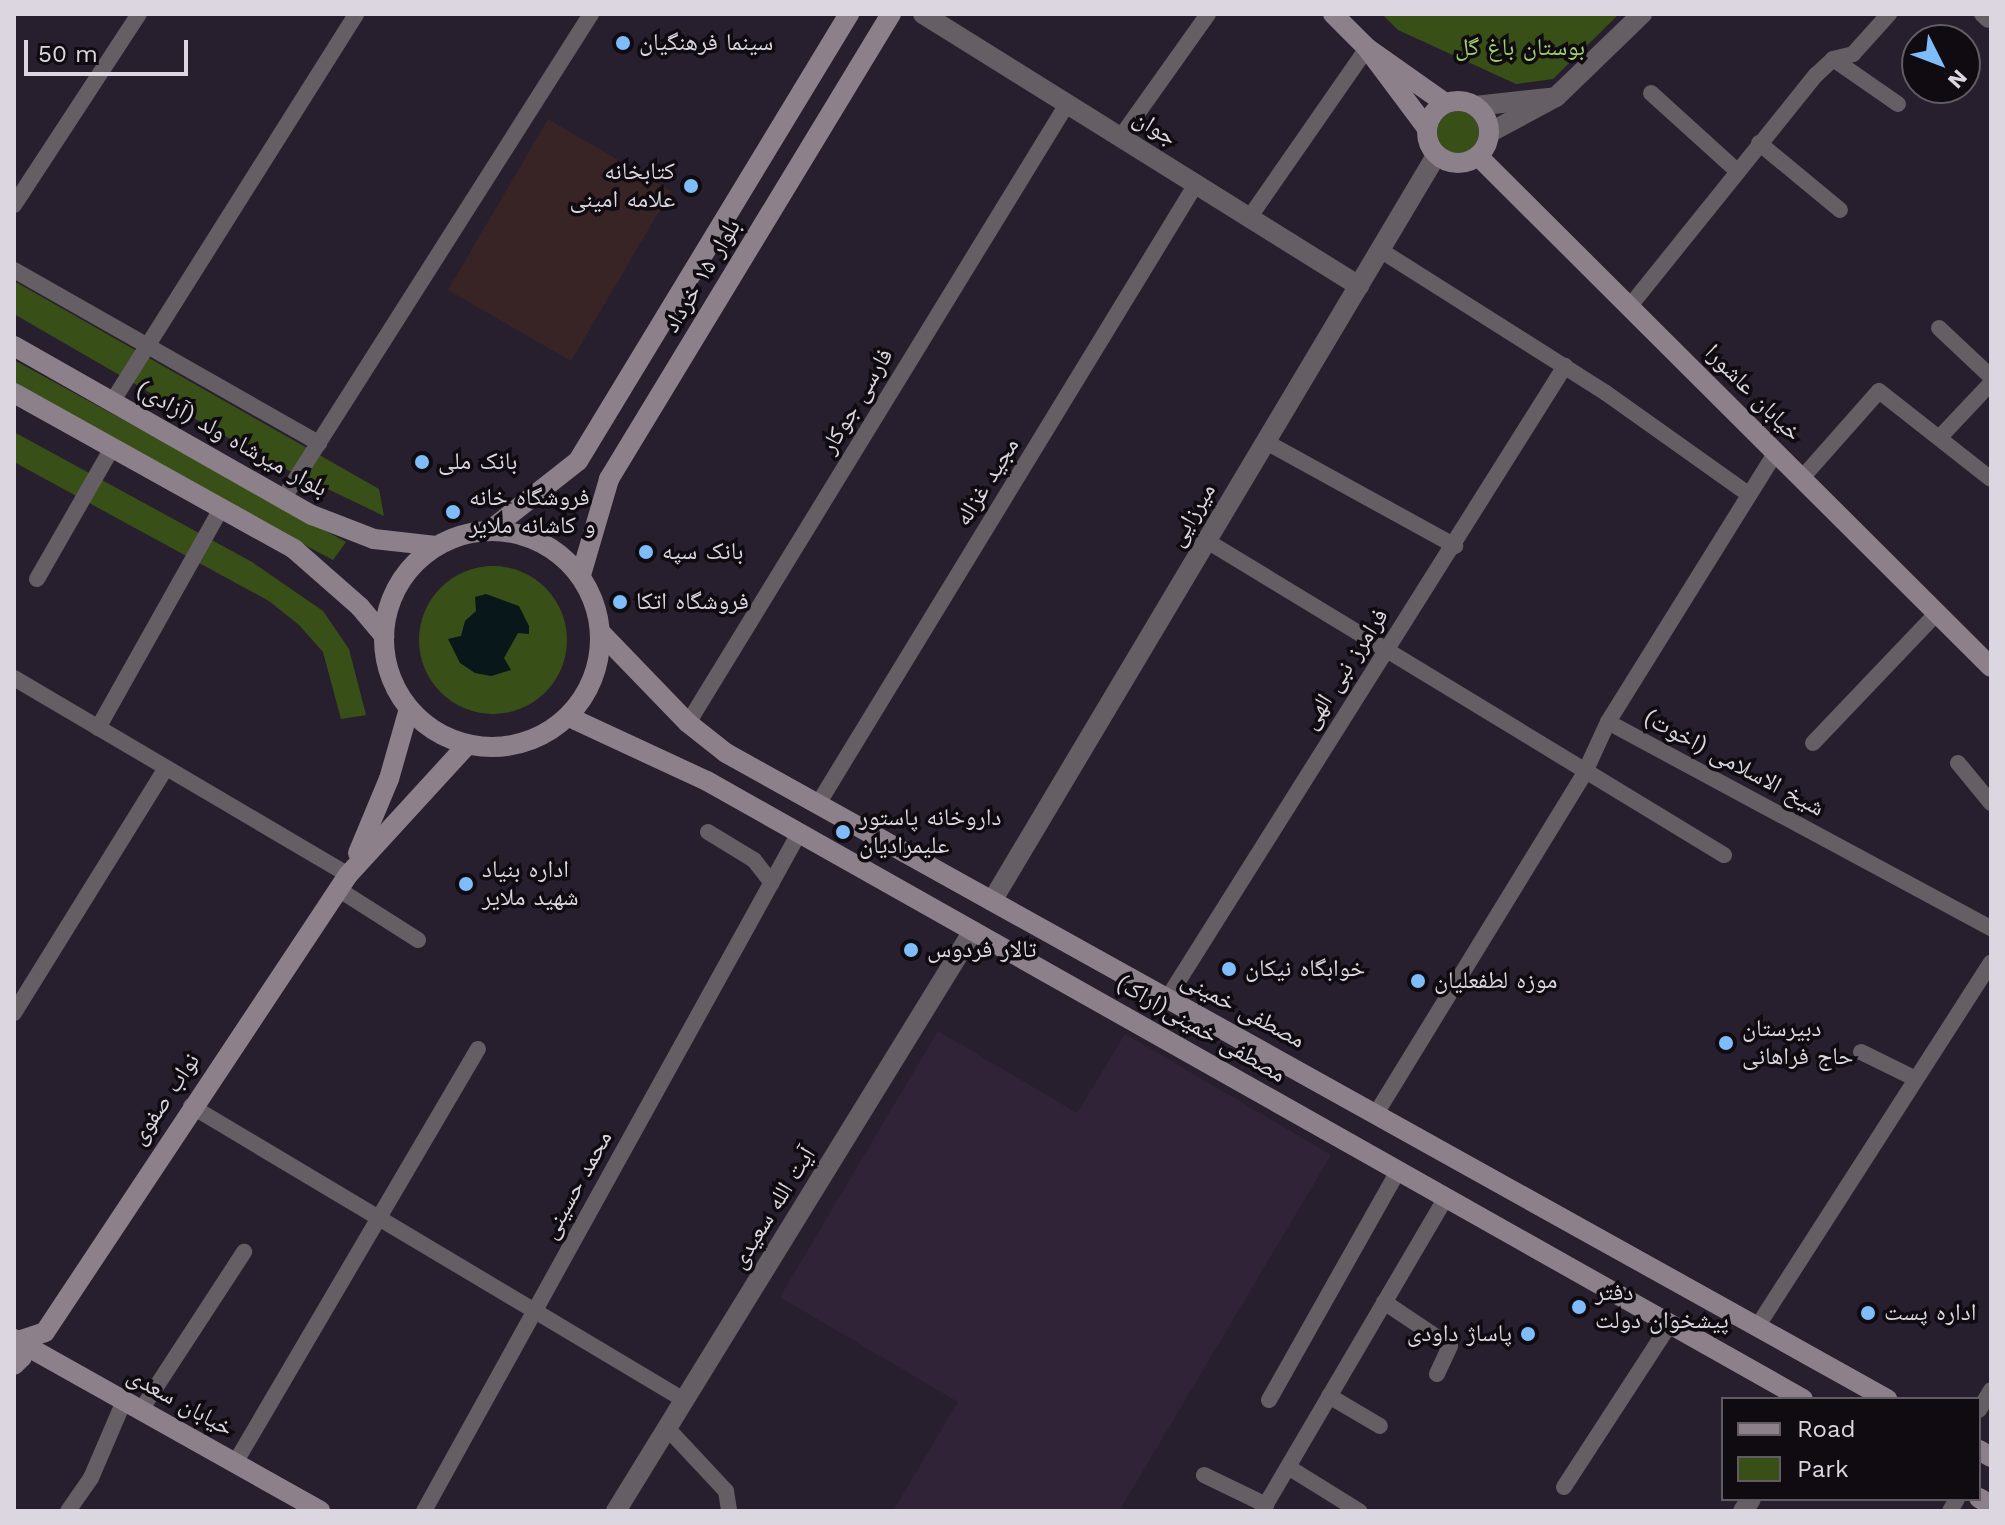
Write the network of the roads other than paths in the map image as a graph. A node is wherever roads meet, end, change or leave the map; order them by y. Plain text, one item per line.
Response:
1 (139, 14) edge
2 (356, 14) edge
3 (591, 14) edge
4 (849, 14) edge
5 (891, 14) edge
6 (923, 14) edge
7 (1208, 14) edge
8 (1333, 14) edge
9 (1642, 14) edge
10 (1889, 14) edge
11 (1367, 48) junction
12 (1833, 59) junction
13 (1651, 93) dead end
14 (1556, 97) junction
15 (1445, 103) junction
16 (1067, 104) junction
17 (1898, 104) dead end
18 (1475, 106) junction
19 (1426, 127) junction
20 (1489, 133) junction
21 (1120, 138) junction
22 (1759, 143) junction
23 (1436, 156) junction
24 (1478, 156) junction
25 (1737, 171) junction
26 (1196, 184) junction
27 (14, 205) edge
28 (1840, 210) dead end
29 (1249, 218) junction
30 (1380, 250) junction
31 (14, 270) edge
32 (1359, 286) junction
33 (1630, 306) junction
34 (1939, 328) dead end
35 (147, 345) junction
36 (14, 346) edge
37 (1565, 366) junction
38 (1991, 380) edge
39 (14, 393) edge
40 (112, 402) junction
41 (1941, 436) junction
42 (1266, 442) junction
43 (319, 443) junction
44 (112, 448) junction
45 (1776, 452) junction
46 (1802, 478) junction
47 (1991, 479) edge
48 (1748, 494) junction
49 (283, 499) junction
50 (221, 509) junction
51 (489, 531) junction
52 (1207, 541) junction
53 (436, 546) junction
54 (1455, 546) junction
55 (581, 575) junction
56 (37, 579) dead end
57 (1937, 613) junction
58 (601, 633) junction
59 (384, 636) junction
60 (1385, 650) junction
61 (1991, 667) edge
62 (14, 678) edge
63 (409, 709) junction
64 (569, 717) junction
65 (1608, 722) junction
66 (688, 723) junction
67 (98, 728) junction
68 (1813, 743) dead end
69 (467, 745) junction
70 (1958, 763) dead end
71 (166, 768) junction
72 (1585, 772) junction
73 (1991, 803) edge
74 (818, 804) junction
75 (708, 832) dead end
76 (799, 833) junction
77 (1724, 855) dead end
78 (343, 882) junction
79 (772, 883) junction
80 (992, 901) junction
81 (1991, 928) edge
82 (973, 931) junction
83 (418, 940) dead end
84 (1991, 963) edge
85 (1167, 999) junction
86 (14, 1013) edge
87 (478, 1049) dead end
88 (1861, 1052) dead end
89 (1916, 1079) junction
90 (191, 1106) junction
91 (1377, 1112) junction
92 (1398, 1171) junction
93 (1446, 1198) junction
94 (379, 1218) junction
95 (244, 1252) dead end
96 (1384, 1302) junction
97 (535, 1311) junction
98 (1670, 1324) junction
99 (1757, 1327) junction
100 (16, 1340) edge
101 (14, 1365) edge
102 (1437, 1374) dead end
103 (1329, 1396) junction
104 (1799, 1397) edge
105 (1883, 1397) edge
106 (684, 1400) junction
107 (1269, 1400) dead end
108 (132, 1406) junction
109 (1380, 1426) dead end
110 (667, 1428) junction
111 (235, 1463) junction
112 (1288, 1467) junction
113 (1204, 1475) dead end
114 (1564, 1487) dead end
115 (1264, 1508) edge
116 (68, 1511) edge
117 (320, 1511) edge
118 (424, 1511) edge
119 (616, 1511) edge
120 (729, 1511) edge
121 (1359, 1511) edge

1 - 27 street
2 - 35 street
3 - 43 street
4 - 51 main road, بلوار ۱۵ خرداد
5 - 55 main road, بلوار ۱۵ خرداد
6 - 16 street, جوان
7 - 21 street
8 - 11 main road
9 - 14 street
10 - 12 street
11 - 15 main road
11 - 19 main road
11 - 29 street
12 - 17 street
12 - 22 street
13 - 25 street
14 - 18 street
14 - 20 street
15 - 18 main road
15 - 19 main road
16 - 21 street, جوان
16 - 66 street, فارسی جوکار
18 - 20 main road
19 - 23 main road
20 - 24 main road
21 - 26 street, جوان
22 - 25 street
22 - 28 street
23 - 24 main road
23 - 30 street, میرزایی
24 - 33 main road, خیابان عاشورا
25 - 33 street
26 - 29 street, جوان
26 - 74 street, مجید غزاله
29 - 32 street, جوان
30 - 32 street, میرزایی
30 - 37 street
31 - 35 street
32 - 42 street, میرزایی
33 - 45 main road, خیابان عاشورا
34 - 38 street
35 - 40 street
35 - 43 street
36 - 40 main road, بلوار میرشاه ولد (آزادی)
37 - 48 street
37 - 54 street, فرامرز نبی الهی
38 - 41 street
39 - 44 main road
40 - 49 main road, بلوار میرشاه ولد (آزادی)
41 - 46 street
41 - 47 street
42 - 52 street, میرزایی
42 - 54 street
43 - 49 street
44 - 50 main road
44 - 56 street
45 - 46 main road, خیابان عاشورا
45 - 48 street, شیخ الاسلامی (اخوت)
46 - 57 main road, خیابان عاشورا
48 - 65 street, شیخ الاسلامی (اخوت)
49 - 53 main road, بلوار میرشاه ولد (آزادی)
50 - 59 main road
50 - 67 street
51 - 53 main road
51 - 55 main road
52 - 60 street
52 - 80 street, میرزایی
53 - 59 main road
54 - 60 street, فرامرز نبی الهی
55 - 58 main road
57 - 61 main road, خیابان عاشورا
57 - 68 street
58 - 64 main road
58 - 66 main road, مصطفی خمینی
59 - 63 main road
60 - 72 street
60 - 85 street, فرامرز نبی الهی
62 - 67 street
63 - 69 main road
63 - 78 main road
64 - 69 main road
64 - 76 main road, مصطفی خمینی(اراک)
65 - 72 street
65 - 81 street, شیخ الاسلامی (اخوت)
66 - 74 main road, مصطفی خمینی
67 - 71 street
69 - 78 main road
70 - 73 street
71 - 78 street
71 - 86 street
72 - 77 street
72 - 91 street
74 - 80 main road, مصطفی خمینی
75 - 79 street
76 - 79 street, محمد حسینی
76 - 82 main road, مصطفی خمینی(اراک)
78 - 83 street
78 - 90 main road, نواب صفوی
79 - 97 street, محمد حسینی
80 - 85 main road, مصطفی خمینی
82 - 92 main road, مصطفی خمینی(اراک)
82 - 106 street, آیت الله سعیدی
84 - 89 street
85 - 91 main road, مصطفی خمینی
87 - 94 street
88 - 89 street
89 - 99 street
90 - 94 street
90 - 100 main road, نواب صفوی
91 - 99 main road, مصطفی خمینی
92 - 93 main road, مصطفی خمینی(اراک)
92 - 107 street
93 - 96 street
93 - 98 main road, مصطفی خمینی(اراک)
94 - 97 street
94 - 111 street
95 - 108 street
96 - 102 street
96 - 103 street
97 - 106 street
97 - 118 street, محمد حسینی
98 - 104 main road, مصطفی خمینی(اراک)
98 - 114 street
99 - 105 main road, مصطفی خمینی
100 - 101 main road
100 - 108 main road, خیابان سعدی
103 - 109 street
103 - 112 street
106 - 110 street, آیت الله سعیدی
108 - 111 main road, خیابان سعدی
108 - 116 street
110 - 119 street, آیت الله سعیدی
110 - 120 street
111 - 117 main road, خیابان سعدی
112 - 115 street
112 - 121 street
113 - 115 street

